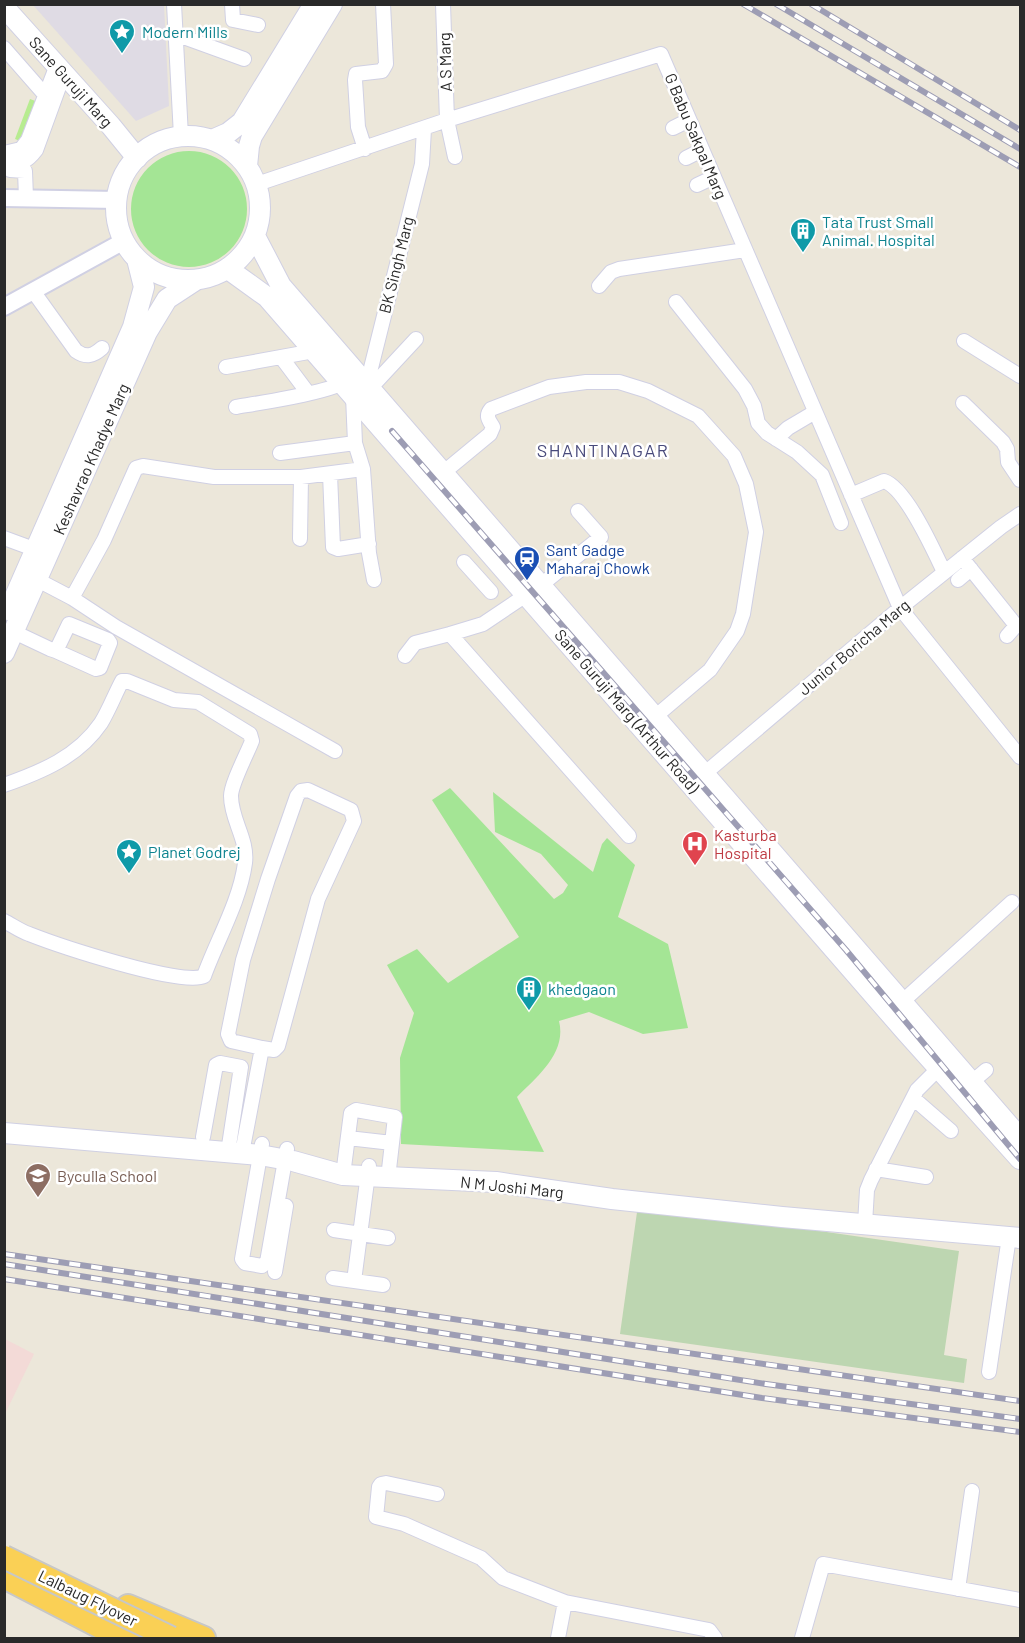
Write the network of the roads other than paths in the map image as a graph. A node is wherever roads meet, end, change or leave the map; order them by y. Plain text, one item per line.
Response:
1 (174, 4) edge
2 (232, 4) edge
3 (314, 4) edge
4 (332, 4) edge
5 (382, 4) edge
6 (443, 4) edge
7 (8, 8) edge
8 (258, 25) dead end
9 (175, 34) junction
10 (4, 48) edge
11 (244, 59) dead end
12 (60, 69) junction
13 (45, 96) junction
14 (447, 120) junction
15 (689, 120) junction
16 (249, 126) junction
17 (673, 128) dead end
18 (424, 129) junction
19 (181, 136) junction
20 (212, 140) junction
21 (365, 149) junction
22 (702, 150) junction
23 (4, 153) edge
24 (142, 153) junction
25 (455, 157) dead end
26 (686, 158) dead end
27 (4, 164) edge
28 (247, 166) junction
29 (4, 170) edge
30 (714, 177) junction
31 (257, 184) junction
32 (697, 185) dead end
33 (4, 198) edge
34 (26, 198) junction
35 (117, 201) junction
36 (255, 236) junction
37 (124, 241) junction
38 (745, 250) junction
39 (137, 259) junction
40 (228, 268) junction
41 (196, 280) junction
42 (599, 286) dead end
43 (33, 291) junction
44 (676, 302) dead end
45 (4, 307) edge
46 (298, 318) junction
47 (416, 339) dead end
48 (964, 341) dead end
49 (102, 348) dead end
50 (326, 355) junction
51 (281, 357) junction
52 (226, 367) dead end
53 (1020, 376) edge
54 (358, 388) junction
55 (308, 393) junction
56 (963, 403) dead end
57 (236, 407) dead end
58 (815, 412) junction
59 (776, 439) junction
60 (355, 443) junction
61 (280, 453) dead end
62 (839, 466) junction
63 (363, 469) junction
64 (444, 472) junction
65 (330, 474) junction
66 (822, 475) junction
67 (301, 477) junction
68 (1020, 480) edge
69 (851, 495) junction
70 (578, 511) dead end
71 (1020, 514) edge
72 (841, 523) dead end
73 (4, 538) edge
74 (300, 539) dead end
75 (369, 544) junction
76 (488, 551) junction
77 (42, 552) junction
78 (967, 564) junction
79 (944, 572) junction
80 (31, 576) junction
81 (374, 580) dead end
82 (958, 580) dead end
83 (534, 590) junction
84 (491, 592) dead end
85 (72, 598) junction
86 (900, 608) junction
87 (10, 619) edge
88 (450, 634) junction
89 (1007, 636) dead end
90 (56, 651) dead end
91 (4, 653) edge
92 (405, 657) dead end
93 (656, 716) junction
94 (335, 751) dead end
95 (1020, 757) edge
96 (698, 779) junction
97 (4, 786) edge
98 (628, 836) dead end
99 (1012, 902) dead end
100 (4, 921) edge
101 (892, 998) junction
102 (262, 1048) junction
103 (939, 1068) junction
104 (973, 1081) junction
105 (913, 1098) junction
106 (988, 1112) junction
107 (206, 1116) junction
108 (4, 1120) edge
109 (47, 1131) junction
110 (951, 1131) dead end
111 (4, 1133) edge
112 (348, 1138) junction
113 (1020, 1138) edge
114 (197, 1140) junction
115 (243, 1143) junction
116 (392, 1143) junction
117 (290, 1155) junction
118 (1020, 1159) edge
119 (344, 1169) junction
120 (876, 1169) junction
121 (378, 1172) junction
122 (927, 1177) dead end
123 (865, 1218) junction
124 (334, 1230) dead end
125 (360, 1234) junction
126 (1017, 1234) edge
127 (388, 1238) dead end
128 (275, 1272) dead end
129 (333, 1278) dead end
130 (354, 1281) junction
131 (383, 1285) dead end
132 (989, 1372) dead end
133 (972, 1491) dead end
134 (437, 1494) dead end
135 (4, 1548) edge
136 (4, 1557) edge
137 (4, 1566) edge
138 (4, 1577) edge
139 (958, 1590) junction
140 (1020, 1600) edge
141 (117, 1602) junction
142 (565, 1602) junction
143 (113, 1636) edge
144 (157, 1638) edge
145 (171, 1638) edge
146 (204, 1638) edge
147 (558, 1638) edge
148 (714, 1638) edge
149 (802, 1638) edge

1 - 9 street
2 - 8 street
3 - 16 main road
4 - 16 main road
5 - 21 street
6 - 14 street, A S Marg
7 - 12 main road, Sane Guruji Marg
7 - 24 main road, Sane Guruji Marg
9 - 11 street
9 - 19 street
10 - 13 street
12 - 13 street
12 - 24 main road, Sane Guruji Marg
12 - 27 street
13 - 23 street
14 - 15 street, G Babu Sakpal Marg
14 - 18 street, G Babu Sakpal Marg
14 - 25 street, A S Marg
15 - 17 street
15 - 22 street, G Babu Sakpal Marg
16 - 20 main road
16 - 28 main road
18 - 21 street, G Babu Sakpal Marg
18 - 54 street, BK Singh Marg
19 - 20 main road
19 - 24 main road
20 - 28 main road
21 - 31 street, G Babu Sakpal Marg
22 - 26 street
22 - 30 street, G Babu Sakpal Marg
24 - 35 main road
28 - 31 main road
29 - 34 street
30 - 32 street
30 - 38 street, G Babu Sakpal Marg
31 - 36 main road
33 - 34 street
34 - 35 street
35 - 37 main road
36 - 40 main road
36 - 46 main road, Sane Guruji Marg (Arthur Road)
37 - 39 main road
37 - 43 street
38 - 42 street
38 - 58 street, G Babu Sakpal Marg
39 - 41 main road
39 - 77 main road, Keshavrao Khadye Marg
40 - 41 main road
40 - 46 main road, Sane Guruji Marg (Arthur Road)
41 - 77 main road, Keshavrao Khadye Marg
43 - 45 street
43 - 49 street
44 - 59 street
46 - 50 main road, Sane Guruji Marg (Arthur Road)
47 - 54 street
48 - 53 street
50 - 51 street
50 - 54 main road, Sane Guruji Marg (Arthur Road)
51 - 52 street
51 - 55 street
54 - 55 street
54 - 60 street, BK Singh Marg
54 - 64 main road, Sane Guruji Marg (Arthur Road)
54 - 76 main road, Sane Guruji Marg (Arthur Road)
55 - 57 street
56 - 68 street
58 - 59 street
58 - 62 street, G Babu Sakpal Marg
59 - 66 street
60 - 61 street
60 - 63 street, BK Singh Marg
62 - 66 street
62 - 69 street, G Babu Sakpal Marg
63 - 65 street
63 - 75 street, BK Singh Marg
64 - 83 main road, Sane Guruji Marg (Arthur Road)
64 - 93 street
65 - 67 street
65 - 75 street
66 - 72 street
67 - 74 street
67 - 85 street
69 - 79 street
69 - 86 street, G Babu Sakpal Marg
70 - 83 street
71 - 78 street, Junior Boricha Marg
73 - 77 street
75 - 81 street, BK Singh Marg
76 - 83 main road, Sane Guruji Marg (Arthur Road)
76 - 84 street
77 - 80 main road, Keshavrao Khadye Marg
78 - 79 street, Junior Boricha Marg
78 - 82 street
78 - 89 street
79 - 86 street, Junior Boricha Marg
80 - 85 street
80 - 87 main road, Keshavrao Khadye Marg
83 - 88 street
83 - 93 main road, Sane Guruji Marg (Arthur Road)
83 - 96 main road, Sane Guruji Marg (Arthur Road)
85 - 94 street
86 - 95 street, G Babu Sakpal Marg
86 - 96 street, Junior Boricha Marg
87 - 90 street
87 - 91 main road, Keshavrao Khadye Marg
88 - 92 street
88 - 98 street
93 - 96 main road, Sane Guruji Marg (Arthur Road)
96 - 101 main road, Sane Guruji Marg (Arthur Road)
97 - 100 street
99 - 101 street
101 - 103 main road, Sane Guruji Marg (Arthur Road)
101 - 104 main road, Sane Guruji Marg (Arthur Road)
102 - 102 street
102 - 115 street
103 - 104 main road, Sane Guruji Marg (Arthur Road)
103 - 105 street
104 - 106 main road, Sane Guruji Marg (Arthur Road)
105 - 110 street
105 - 120 street
106 - 113 main road, Sane Guruji Marg (Arthur Road)
106 - 118 main road, Sane Guruji Marg (Arthur Road)
107 - 114 street
107 - 115 street
107 - 115 street
108 - 109 main road, N M Joshi Marg
109 - 111 main road, N M Joshi Marg
109 - 114 main road, N M Joshi Marg
112 - 116 street
112 - 116 street
112 - 119 street
114 - 115 main road, N M Joshi Marg
115 - 117 main road, N M Joshi Marg
115 - 117 street
116 - 121 street
117 - 119 main road, N M Joshi Marg
117 - 128 street
119 - 121 main road, N M Joshi Marg
120 - 122 street
120 - 123 street
121 - 123 main road, N M Joshi Marg
121 - 125 street
123 - 126 main road, N M Joshi Marg
124 - 125 street
125 - 127 street
125 - 130 street
126 - 132 street
129 - 130 street
130 - 131 street
133 - 139 street
134 - 142 street
135 - 141 highway
136 - 145 highway, Lalbaug Flyover, bridge
137 - 144 highway, Lalbaug Flyover
138 - 143 highway
139 - 140 street
139 - 149 street
141 - 143 street
141 - 146 highway
142 - 147 street
142 - 148 street

